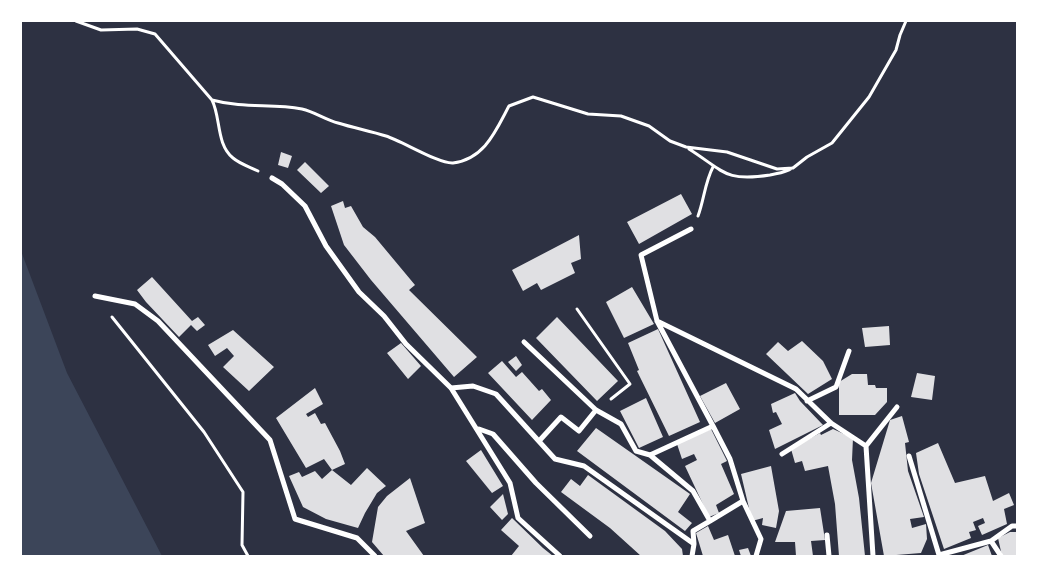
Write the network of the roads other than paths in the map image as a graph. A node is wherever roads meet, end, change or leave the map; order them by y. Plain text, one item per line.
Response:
1 (272, 178) road end
2 (691, 229) road end
3 (95, 296) road end
4 (657, 321) junction
5 (524, 342) dead end
6 (849, 351) dead end
7 (451, 388) junction
8 (807, 401) junction
9 (897, 407) dead end
10 (596, 410) junction
11 (831, 423) junction
12 (713, 426) junction
13 (478, 429) junction
14 (540, 440) junction
15 (866, 446) junction
16 (782, 454) dead end
17 (650, 455) junction
18 (908, 456) dead end
19 (743, 501) junction
20 (710, 521) junction
21 (1017, 526) edge
22 (827, 535) dead end
23 (590, 536) dead end
24 (991, 541) junction
25 (694, 544) junction
26 (375, 556) edge
27 (560, 556) edge
28 (692, 556) edge
29 (756, 556) edge
30 (829, 556) edge
31 (873, 556) edge
32 (1001, 556) edge

1 - 7 street
2 - 4 street
3 - 26 street
4 - 8 street
4 - 12 street
5 - 10 street
6 - 8 street
7 - 13 street
7 - 14 street
8 - 11 street
9 - 15 street
10 - 14 street
10 - 17 street
11 - 15 street
11 - 16 street
12 - 17 street
12 - 19 street
13 - 23 street
13 - 27 street
14 - 25 street
15 - 31 street
17 - 20 street
18 - 24 street
19 - 20 street
19 - 29 street
20 - 25 street
21 - 24 street
22 - 30 street
24 - 32 street
25 - 28 street

